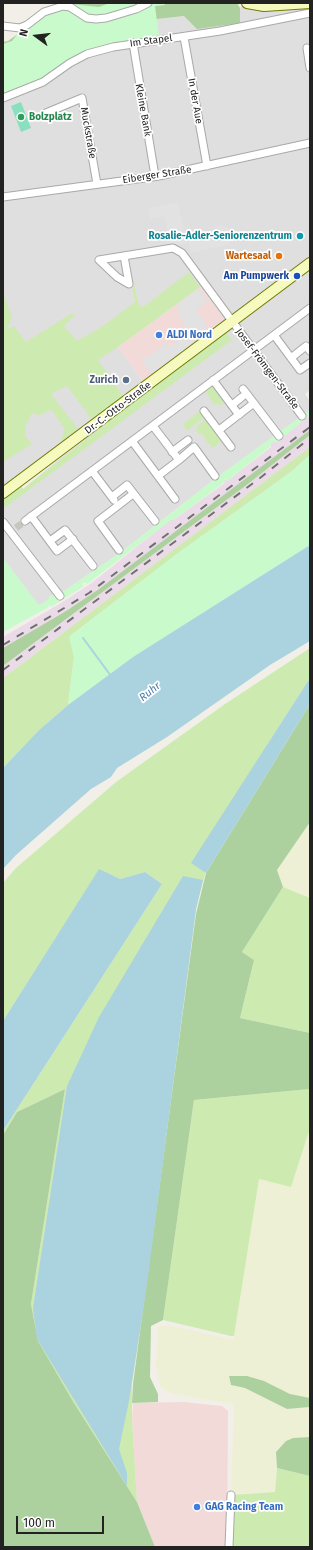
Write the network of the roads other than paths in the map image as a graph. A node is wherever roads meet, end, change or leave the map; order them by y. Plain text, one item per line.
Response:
1 (148, 3) edge
2 (248, 3) edge
3 (310, 3) edge
4 (310, 13) edge
5 (3, 26) edge
6 (184, 37) junction
7 (132, 43) junction
8 (307, 48) dead end
9 (310, 68) edge
10 (3, 98) edge
11 (46, 113) dead end
12 (310, 143) edge
13 (207, 166) junction
14 (155, 176) junction
15 (97, 184) junction
16 (3, 197) edge
17 (124, 256) junction
18 (310, 263) edge
19 (310, 308) edge
20 (232, 321) junction
21 (274, 335) junction
22 (253, 351) junction
23 (310, 351) edge
24 (291, 358) junction
25 (310, 363) edge
26 (214, 380) junction
27 (254, 403) junction
28 (232, 405) junction
29 (204, 411) dead end
30 (239, 415) junction
31 (302, 416) dead end
32 (153, 426) junction
33 (219, 430) junction
34 (279, 436) dead end
35 (132, 440) junction
36 (194, 447) junction
37 (232, 447) dead end
38 (172, 452) junction
39 (179, 460) junction
40 (92, 471) junction
41 (158, 476) junction
42 (215, 476) dead end
43 (3, 493) edge
44 (133, 494) junction
45 (112, 497) junction
46 (175, 499) dead end
47 (118, 505) junction
48 (31, 516) junction
49 (25, 521) tunnel mouth
50 (154, 521) dead end
51 (3, 522) edge
52 (72, 539) junction
53 (50, 541) junction
54 (119, 550) dead end
55 (93, 566) dead end
56 (60, 596) dead end
57 (231, 1495) dead end
58 (228, 1547) edge

1 - 5 street
2 - 3 street
4 - 6 street, Im Stapel
6 - 7 street, Im Stapel
6 - 13 street, In der Aue
7 - 10 street, Im Stapel
7 - 14 street, Kleine Bank
8 - 9 street
11 - 15 street, Muckstraße
12 - 13 street, Eiberger Straße
13 - 14 street, Eiberger Straße
14 - 15 street, Eiberger Straße
15 - 16 street, Eiberger Straße
17 - 17 street
17 - 20 street
18 - 20 street, Dr.-C.-Otto-Straße
19 - 21 street
20 - 22 street, Josef-Frömgen-Straße
20 - 43 street, Dr.-C.-Otto-Straße
21 - 22 street
21 - 24 street
22 - 26 street
22 - 31 street, Josef-Frömgen-Straße
23 - 24 street
24 - 25 street
26 - 28 street
26 - 32 street
27 - 28 street
27 - 30 street
27 - 34 street
28 - 30 street
29 - 33 street
30 - 33 street
32 - 35 street
32 - 38 street
33 - 37 street
35 - 40 street
35 - 41 street
36 - 38 street
36 - 39 street
36 - 42 street
38 - 39 street
39 - 41 street
40 - 45 street
40 - 48 street
41 - 46 street
44 - 45 street
44 - 47 street
44 - 50 street
45 - 47 street
47 - 54 street
48 - 49 street
48 - 53 street
51 - 56 street
52 - 53 street
52 - 53 street
52 - 55 street
57 - 58 street

